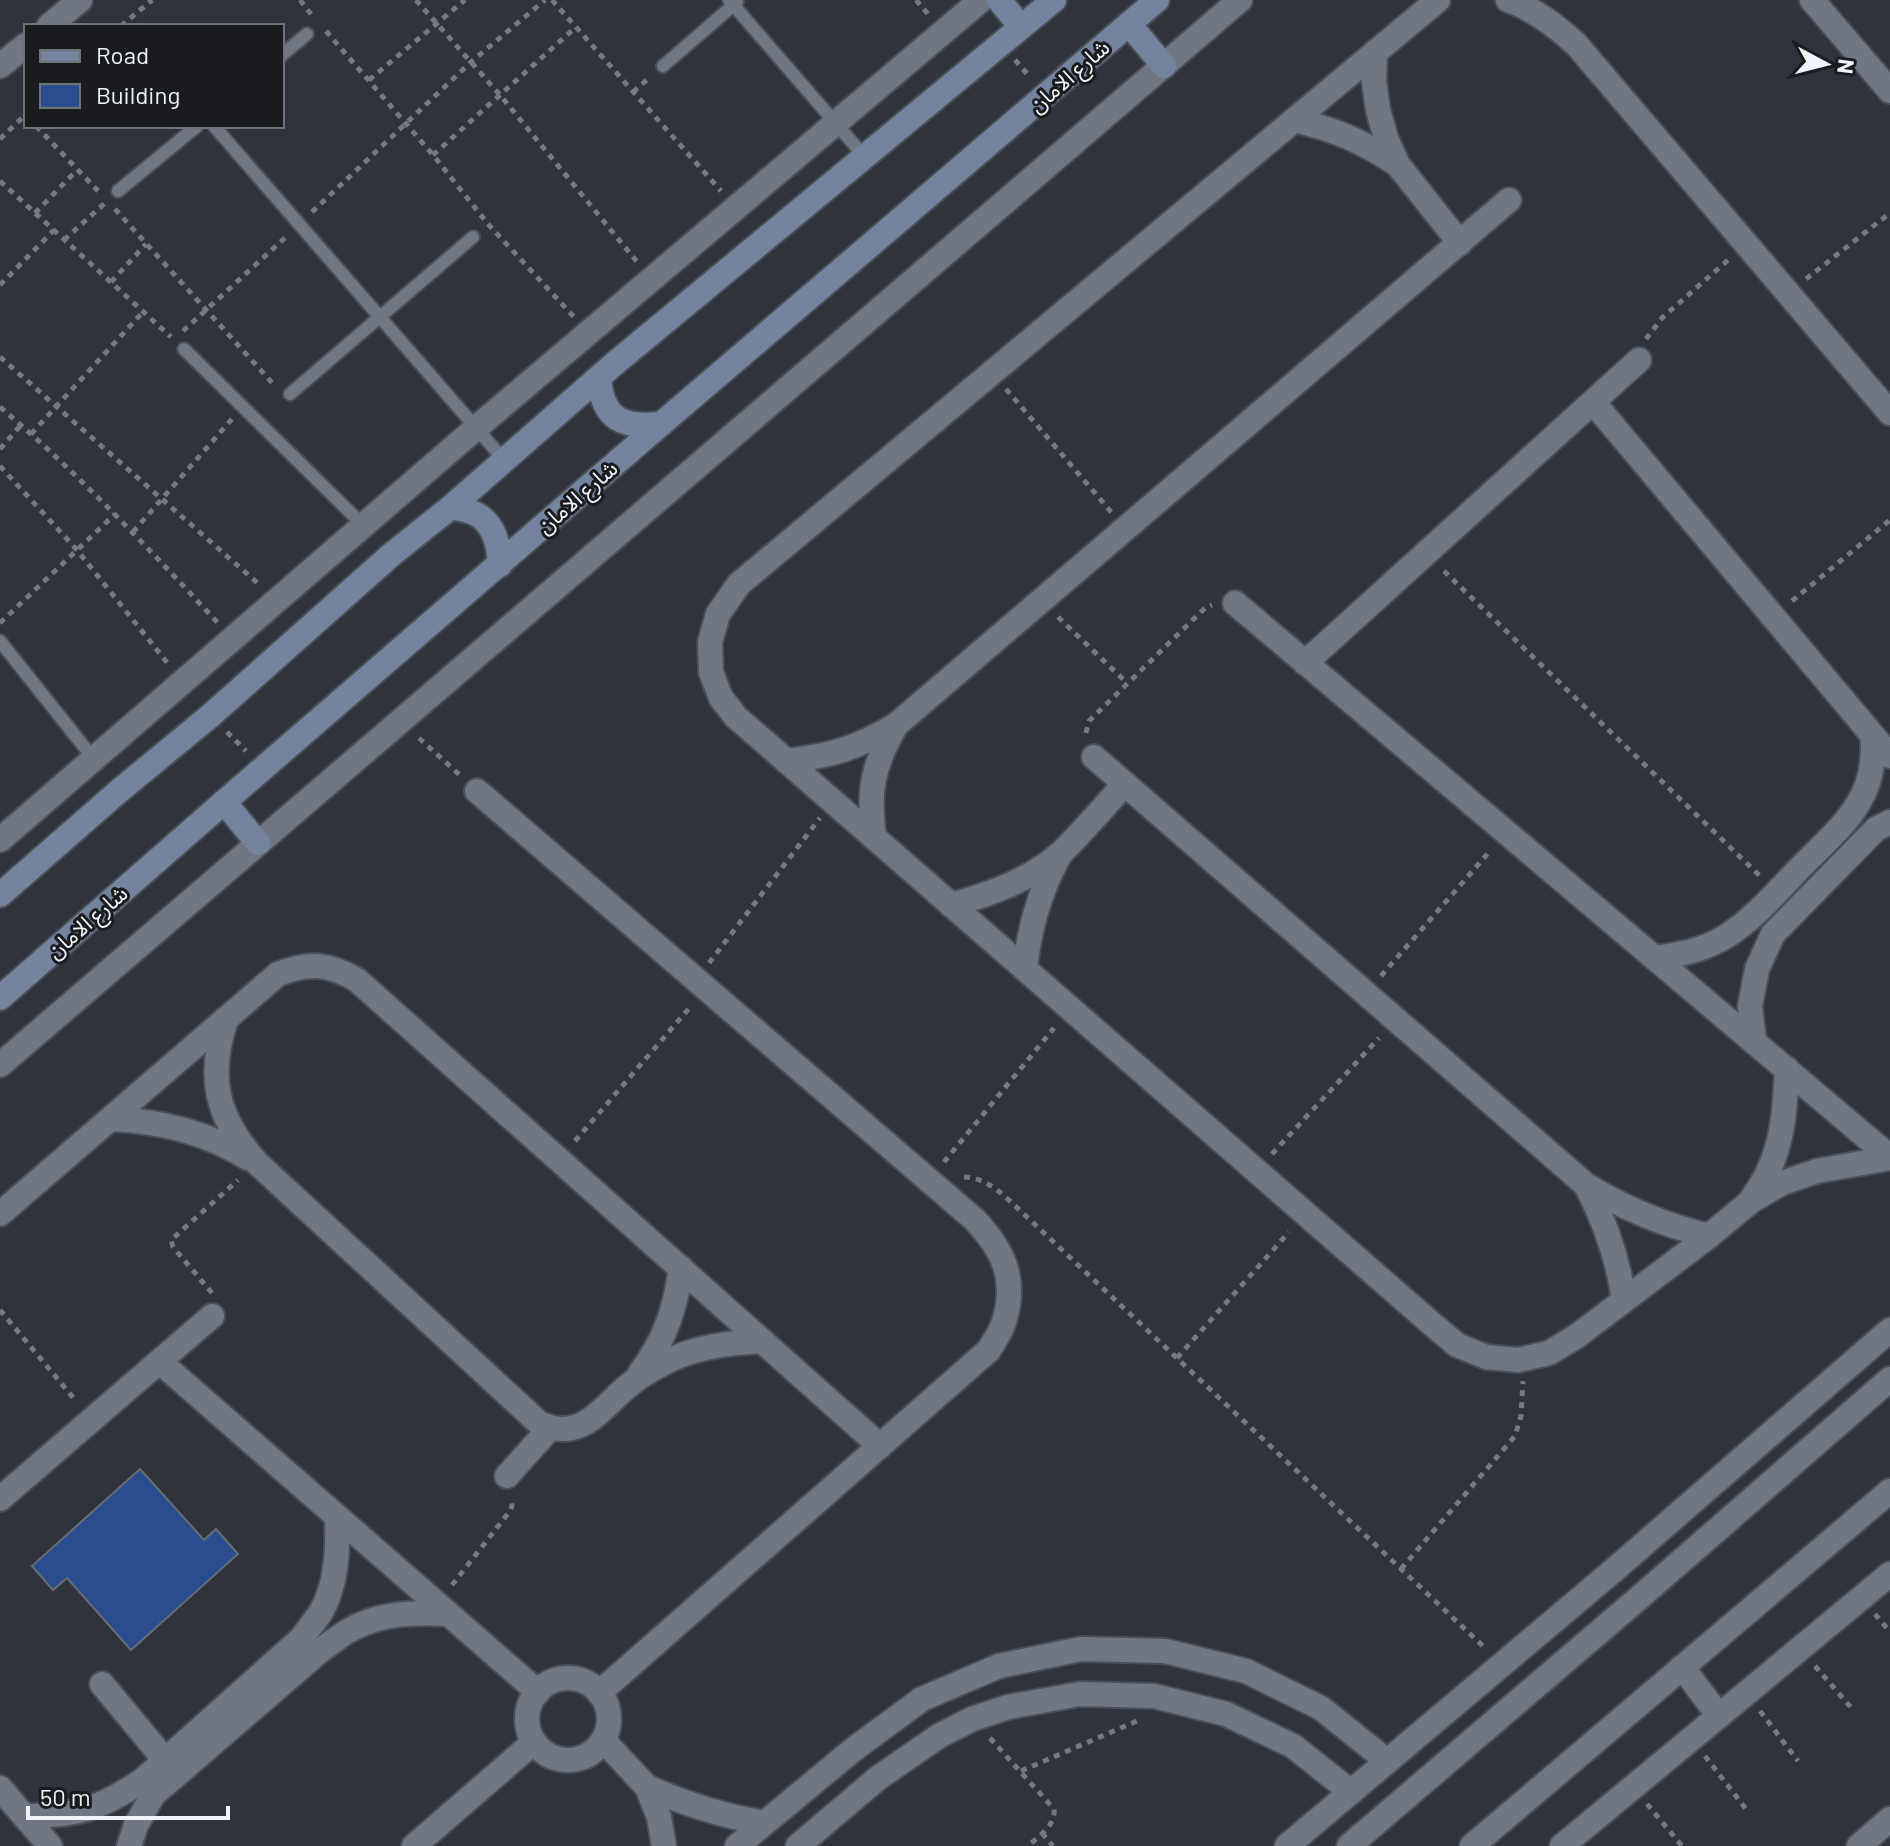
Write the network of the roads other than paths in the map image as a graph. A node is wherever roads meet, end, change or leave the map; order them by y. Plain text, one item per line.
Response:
1 (80, 0) edge
2 (981, 0) edge
3 (999, 0) edge
4 (1054, 0) edge
5 (1157, 0) edge
6 (1240, 0) edge
7 (1438, 0) edge
8 (1508, 0) edge
9 (1554, 0) edge
10 (1812, 0) edge
11 (734, 2) edge
12 (51, 24) edge
13 (1129, 24) junction
14 (1021, 27) junction
15 (307, 34) dead end
16 (1576, 44) junction
17 (24, 47) edge
18 (1375, 52) junction
19 (284, 53) edge
20 (0, 66) edge
21 (663, 66) dead end
22 (1164, 66) junction
23 (1890, 91) edge
24 (1294, 120) junction
25 (836, 124) junction
26 (195, 128) edge
27 (216, 128) edge
28 (864, 156) junction
29 (1398, 165) junction
30 (118, 191) dead end
31 (1509, 200) dead end
32 (473, 237) dead end
33 (1460, 243) junction
34 (380, 317) junction
35 (184, 349) dead end
36 (1639, 360) road end
37 (599, 379) junction
38 (290, 394) dead end
39 (1593, 402) junction
40 (1890, 413) edge
41 (661, 424) junction
42 (476, 428) junction
43 (504, 460) junction
44 (451, 507) junction
45 (363, 525) junction
46 (500, 565) junction
47 (1235, 603) road end
48 (0, 641) edge
49 (1305, 663) junction
50 (896, 725) junction
51 (1873, 736) junction
52 (1890, 756) edge
53 (1094, 757) road end
54 (93, 758) junction
55 (786, 761) junction
56 (1125, 784) junction
57 (477, 791) road end
58 (224, 802) junction
59 (1890, 822) edge
60 (874, 837) junction
61 (0, 840) edge
62 (258, 843) junction
63 (1061, 852) junction
64 (0, 895) edge
65 (951, 905) junction
66 (1655, 958) junction
67 (1025, 969) junction
68 (0, 998) edge
69 (226, 1019) junction
70 (1754, 1041) junction
71 (0, 1065) edge
72 (1787, 1069) junction
73 (111, 1119) junction
74 (1890, 1157) edge
75 (257, 1163) junction
76 (1586, 1185) junction
77 (1751, 1201) junction
78 (0, 1214) edge
79 (1709, 1236) junction
80 (681, 1268) junction
81 (1624, 1300) junction
82 (212, 1316) road end
83 (1890, 1330) edge
84 (762, 1341) junction
85 (160, 1362) junction
86 (1890, 1379) edge
87 (633, 1382) junction
88 (550, 1428) junction
89 (880, 1446) junction
90 (507, 1476) road end
91 (1890, 1491) edge
92 (0, 1499) edge
93 (337, 1518) junction
94 (1614, 1570) junction
95 (1890, 1574) edge
96 (1640, 1597) junction
97 (442, 1609) junction
98 (1682, 1667) junction
99 (102, 1684) dead end
100 (538, 1692) junction
101 (599, 1693) junction
102 (1719, 1716) junction
103 (603, 1740) junction
104 (534, 1742) junction
105 (165, 1760) junction
106 (1387, 1761) junction
107 (647, 1787) junction
108 (0, 1788) edge
109 (1351, 1792) junction
110 (24, 1816) junction
111 (1890, 1819) edge
112 (764, 1823) junction
113 (1497, 1824) junction
114 (50, 1846) edge
115 (129, 1846) edge
116 (414, 1846) edge
117 (664, 1846) edge
118 (737, 1846) edge
119 (798, 1846) edge
120 (1287, 1846) edge
121 (1349, 1846) edge
122 (1472, 1846) edge
123 (1481, 1846) edge
124 (1562, 1846) edge
125 (1859, 1846) edge

1 - 12 street
2 - 25 street
3 - 14 street
4 - 14 street
5 - 13 street, شارع الامان
6 - 22 street
7 - 18 street
8 - 16 street
9 - 16 street
10 - 23 street
11 - 21 lane
11 - 25 lane
13 - 22 street
13 - 41 street, شارع الامان
14 - 28 street
15 - 19 lane
16 - 40 street
17 - 20 street
18 - 24 street
18 - 29 street
22 - 62 street
24 - 29 street
24 - 55 street
25 - 28 lane
25 - 42 street
26 - 30 lane
27 - 34 lane
28 - 37 street
29 - 33 street
31 - 33 street
32 - 34 lane
33 - 50 street
34 - 38 lane
34 - 42 lane
35 - 45 lane
36 - 39 street
37 - 41 street
37 - 43 street
39 - 49 street
39 - 51 street
41 - 46 street, شارع الامان
42 - 43 lane
42 - 45 street
43 - 44 street
44 - 46 street
44 - 64 street
45 - 54 street
46 - 58 street, شارع الامان
47 - 49 street
48 - 54 lane
49 - 66 street
50 - 55 street
50 - 60 street
51 - 52 street
51 - 66 street
53 - 56 street
54 - 61 street
55 - 60 street
56 - 63 street
56 - 76 street
57 - 89 street
58 - 62 street
58 - 68 street, شارع الامان
59 - 70 street
60 - 65 street
62 - 71 street
63 - 65 street
63 - 67 street
65 - 67 street
66 - 70 street
67 - 81 street
69 - 73 street
69 - 75 street
69 - 80 street
70 - 72 street
72 - 74 street
72 - 77 street
73 - 75 street
73 - 78 street
74 - 77 street
75 - 88 street
76 - 79 street
76 - 81 street
77 - 79 street
79 - 81 street
80 - 84 street
80 - 87 street
82 - 85 street
83 - 94 street
84 - 87 street
84 - 89 street
85 - 92 street
85 - 93 street
86 - 96 street
87 - 88 street
88 - 90 street
89 - 101 street
91 - 98 street
93 - 97 street
93 - 105 street
94 - 96 street
94 - 106 street
95 - 102 street
96 - 121 street
97 - 100 street
97 - 115 street
98 - 102 street
98 - 113 street
99 - 105 street
100 - 101 street
100 - 104 street
101 - 103 street
102 - 124 street
103 - 104 street
103 - 107 street
104 - 116 street
105 - 110 street
106 - 109 street
106 - 112 street
107 - 112 street
107 - 117 street
108 - 110 street
109 - 119 street
109 - 120 street
110 - 114 street
111 - 125 street
112 - 118 street
113 - 122 street
113 - 123 street

